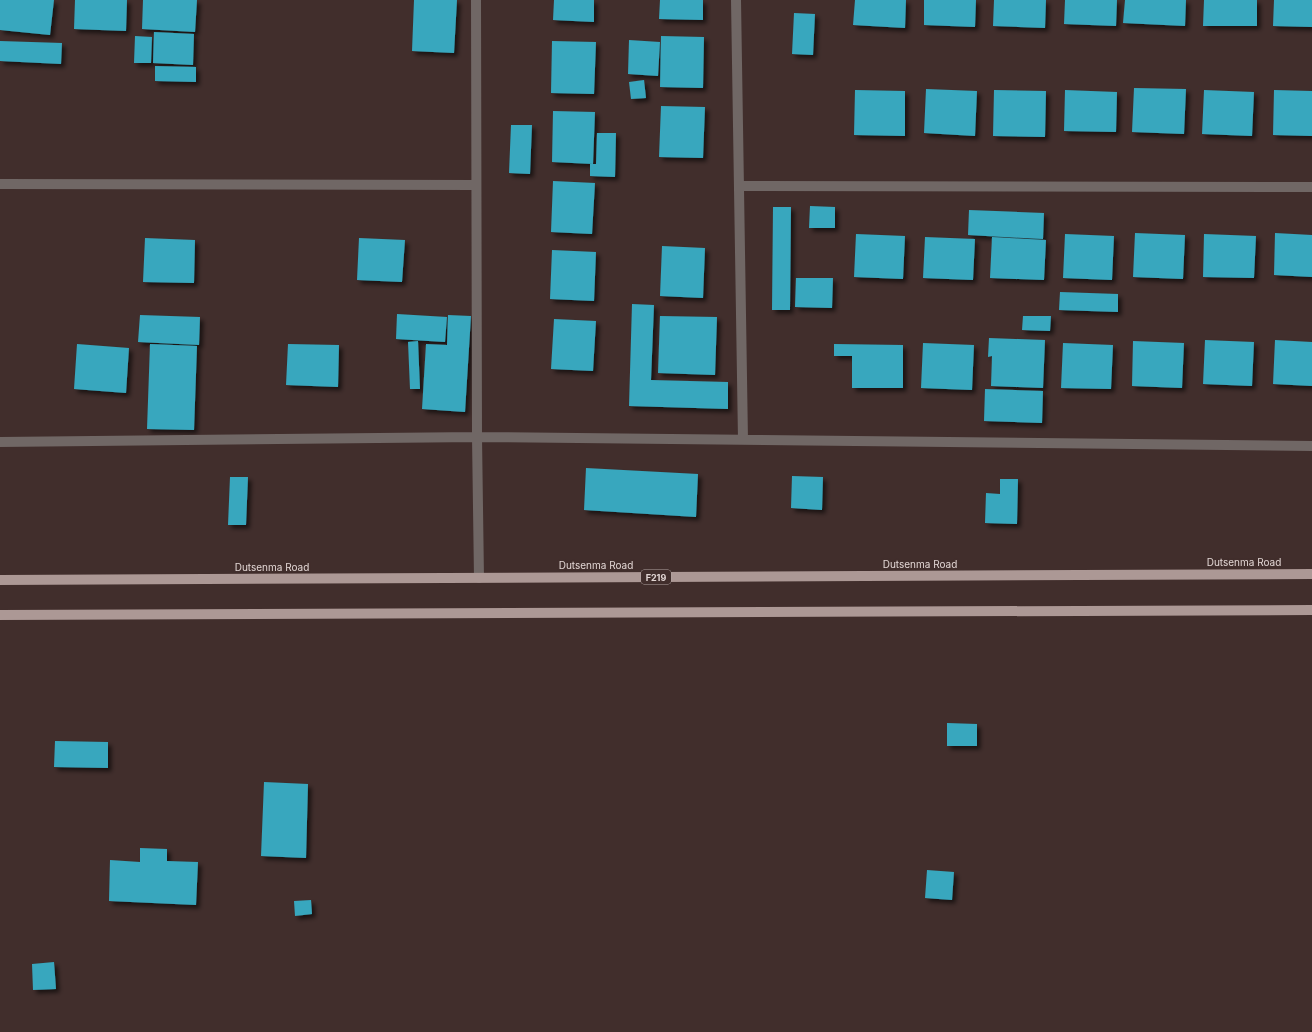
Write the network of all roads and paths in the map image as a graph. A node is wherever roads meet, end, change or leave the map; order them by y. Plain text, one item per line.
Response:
1 (476, 0) edge
2 (736, 0) edge
3 (0, 184) edge
4 (476, 185) junction
5 (739, 186) junction
6 (1312, 187) edge
7 (477, 437) junction
8 (743, 440) junction
9 (0, 442) edge
10 (1312, 446) edge
11 (1312, 574) edge
12 (479, 578) junction
13 (0, 580) edge
14 (1312, 610) edge
15 (0, 615) edge

1 - 4 street
2 - 5 street
3 - 4 street
4 - 7 street
5 - 6 street
5 - 8 street
7 - 8 street
7 - 9 street
7 - 12 street
8 - 10 street
11 - 12 main road, Dutsenma Road / F219
12 - 13 main road, Dutsenma Road / F219
14 - 15 main road

